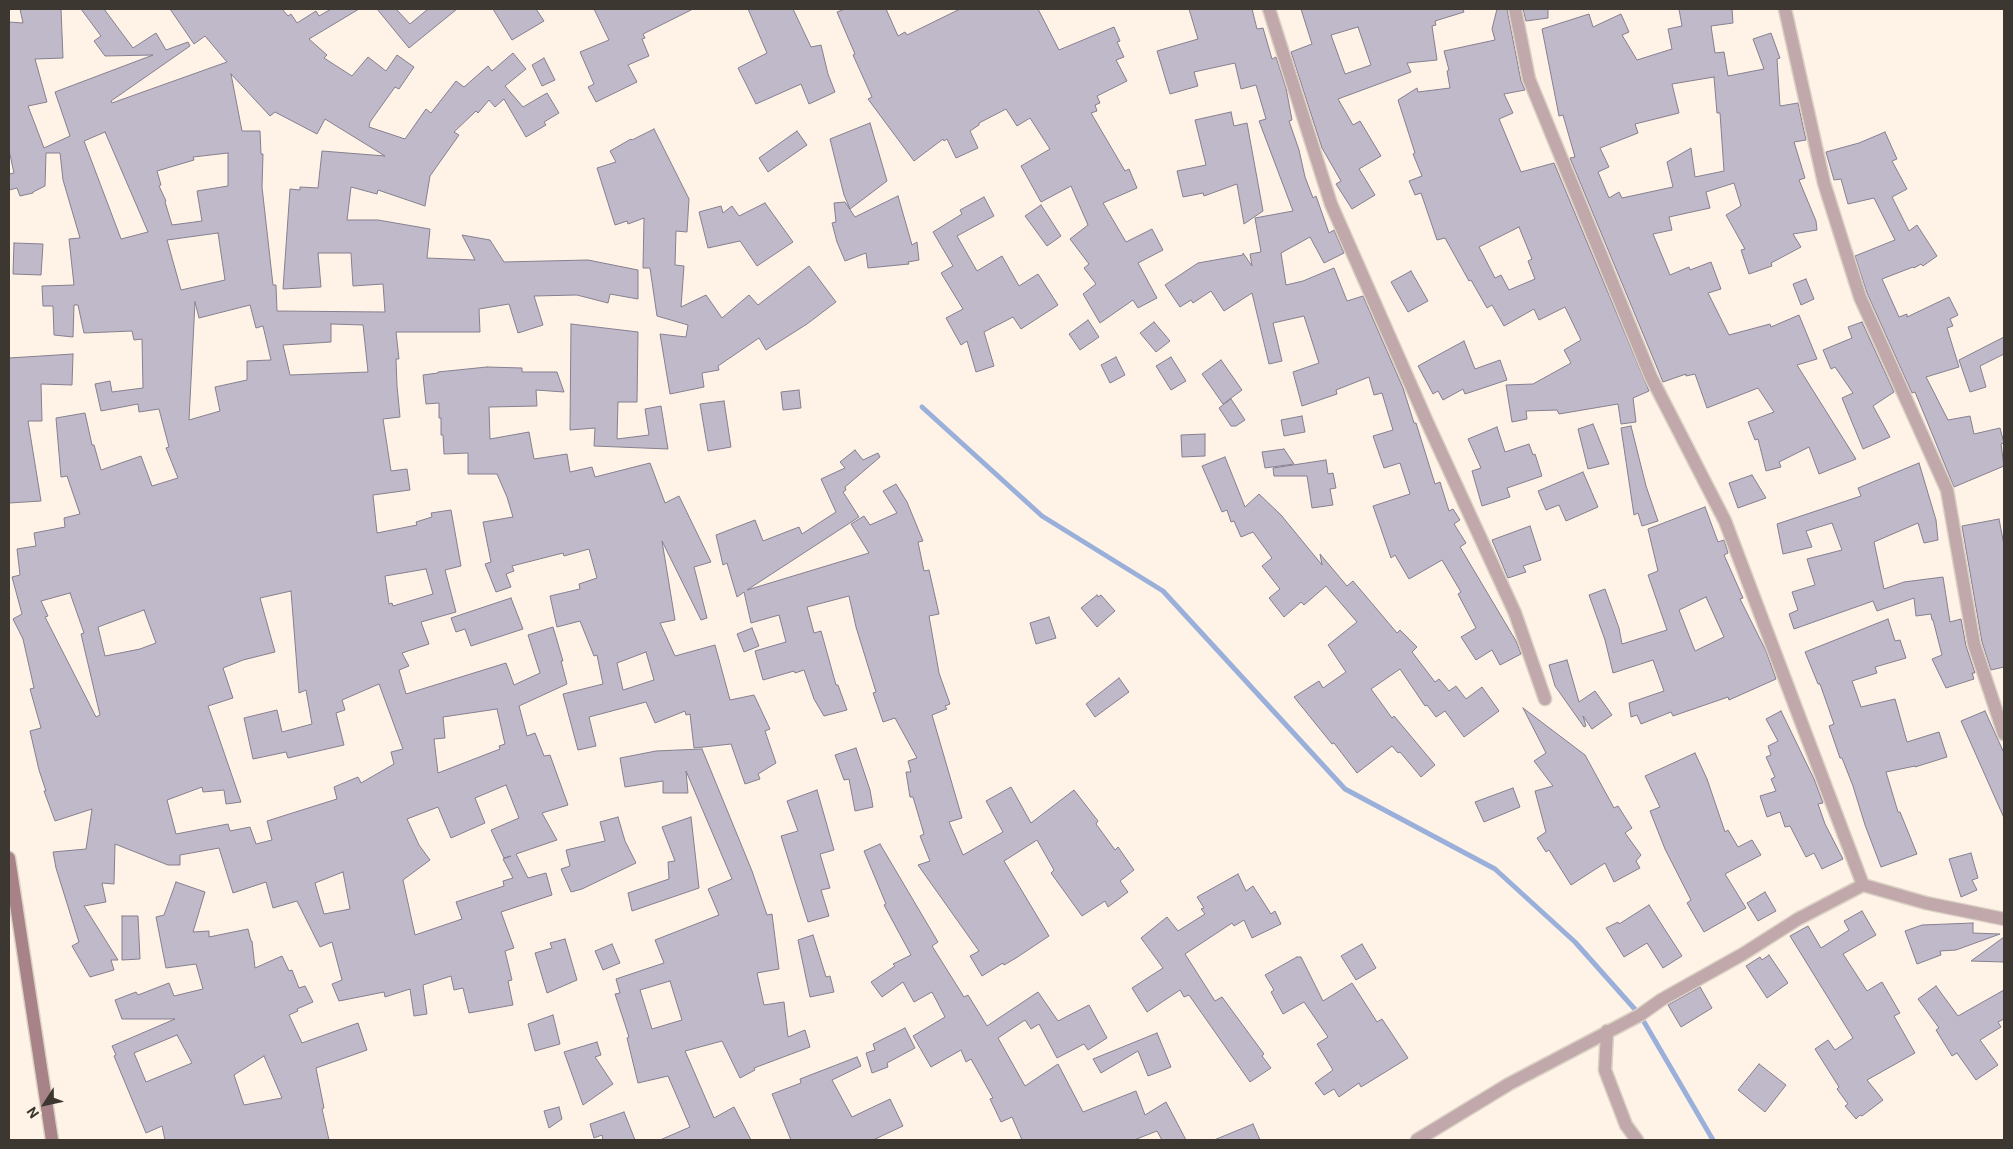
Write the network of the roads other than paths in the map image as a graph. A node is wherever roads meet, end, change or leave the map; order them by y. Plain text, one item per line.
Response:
1 (1269, 9) edge
2 (1515, 9) edge
3 (1784, 9) edge
4 (1545, 699) dead end
5 (2004, 734) edge
6 (9, 858) edge
7 (1863, 886) junction
8 (2004, 919) edge
9 (1607, 1031) junction
10 (52, 1140) edge
11 (1417, 1140) edge
12 (1637, 1140) edge

1 - 4 street
2 - 7 street
3 - 5 street
6 - 10 street
7 - 8 street
7 - 9 street
9 - 11 street
9 - 12 street

